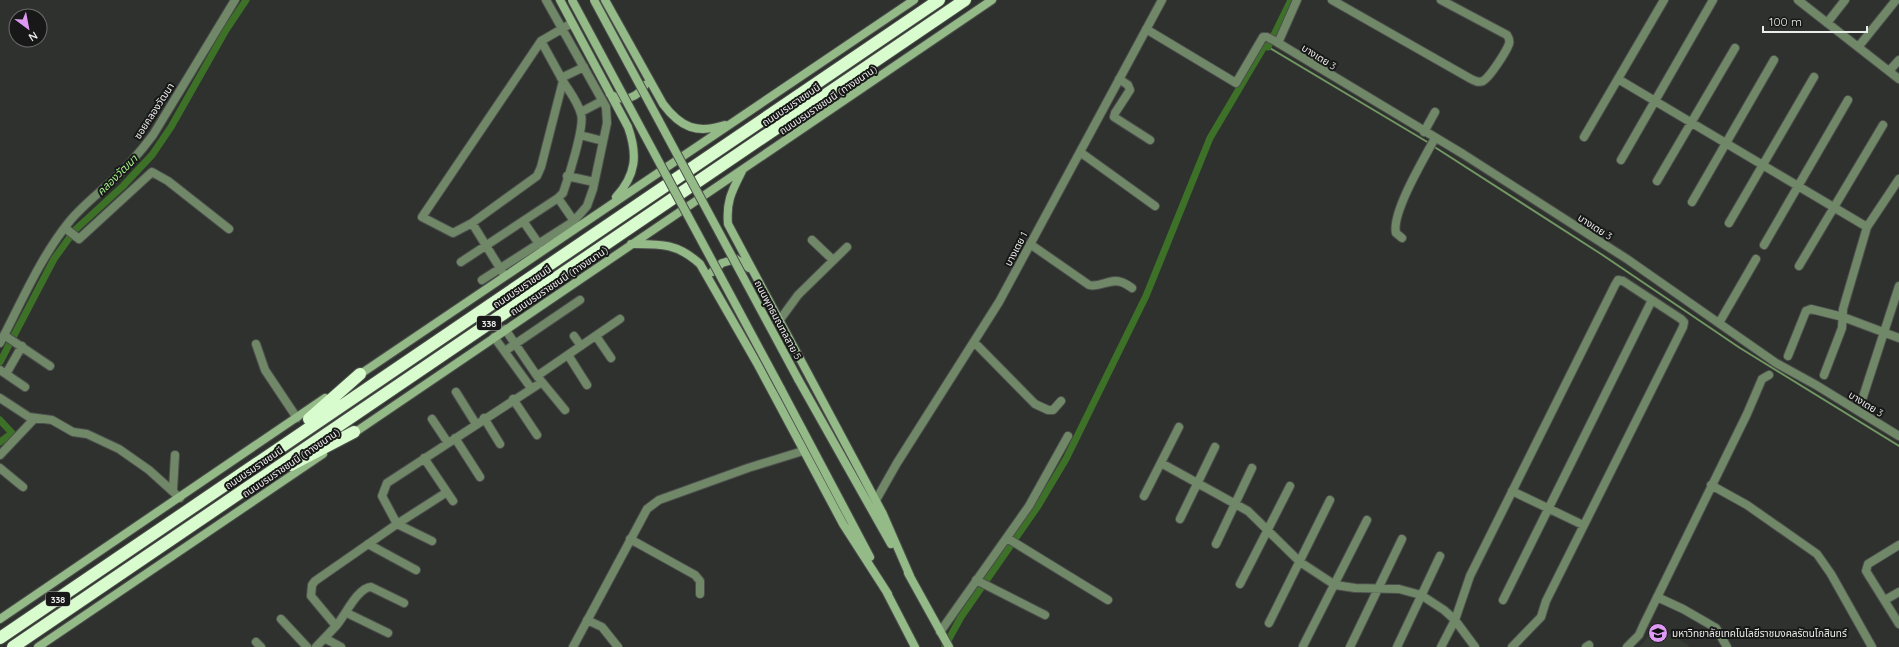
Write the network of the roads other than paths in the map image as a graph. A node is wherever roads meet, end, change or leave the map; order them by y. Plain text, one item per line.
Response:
1 (235, 0) edge
2 (546, 0) edge
3 (560, 0) edge
4 (572, 0) edge
5 (594, 0) edge
6 (605, 0) edge
7 (914, 0) edge
8 (939, 0) edge
9 (965, 0) edge
10 (992, 0) edge
11 (1162, 0) edge
12 (1297, 0) edge
13 (1332, 0) edge
14 (1441, 0) edge
15 (1664, 0) edge
16 (1713, 0) edge
17 (1798, 0) edge
18 (1845, 0) edge
19 (1896, 0) edge
20 (904, 2) edge
21 (572, 23) junction
22 (1828, 23) junction
23 (562, 28) junction
24 (1146, 29) junction
25 (541, 41) junction
26 (1276, 42) junction
27 (1859, 46) junction
28 (1735, 48) dead end
29 (1774, 60) dead end
30 (1899, 60) edge
31 (584, 67) junction
32 (1890, 70) junction
33 (1814, 77) dead end
34 (649, 79) junction
35 (1120, 79) junction
36 (1618, 79) junction
37 (1899, 79) edge
38 (562, 80) junction
39 (610, 94) junction
40 (1848, 100) dead end
41 (602, 101) junction
42 (1654, 102) junction
43 (581, 112) junction
44 (1435, 112) dead end
45 (733, 123) junction
46 (1690, 124) junction
47 (1883, 124) dead end
48 (1424, 132) junction
49 (580, 135) junction
50 (1584, 137) dead end
51 (1434, 139) junction
52 (1150, 140) dead end
53 (603, 141) junction
54 (1726, 144) junction
55 (1080, 152) junction
56 (1621, 160) dead end
57 (1762, 166) junction
58 (742, 170) junction
59 (568, 176) junction
60 (1899, 179) edge
61 (1656, 181) dead end
62 (594, 182) junction
63 (1798, 186) junction
64 (558, 198) junction
65 (1692, 202) dead end
66 (607, 206) junction
67 (1155, 206) dead end
68 (1833, 207) junction
69 (523, 221) junction
70 (574, 221) junction
71 (472, 223) junction
72 (1729, 223) dead end
73 (1867, 227) junction
74 (67, 229) junction
75 (228, 229) dead end
76 (1402, 238) dead end
77 (812, 240) dead end
78 (539, 244) junction
79 (631, 244) junction
80 (1030, 244) junction
81 (1764, 245) dead end
82 (486, 247) junction
83 (847, 247) dead end
84 (1756, 259) dead end
85 (833, 260) junction
86 (461, 262) dead end
87 (1799, 266) dead end
88 (500, 268) junction
89 (752, 270) junction
90 (505, 276) junction
91 (482, 280) dead end
92 (712, 284) junction
93 (1899, 286) edge
94 (1132, 288) dead end
95 (580, 300) dead end
96 (1652, 300) junction
97 (1842, 318) junction
98 (620, 320) dead end
99 (779, 321) junction
100 (1719, 323) junction
101 (505, 330) junction
102 (1884, 333) junction
103 (6, 336) junction
104 (574, 336) dead end
105 (596, 336) junction
106 (494, 337) junction
107 (1899, 338) edge
108 (974, 342) junction
109 (0, 343) edge
110 (256, 344) dead end
111 (516, 344) junction
112 (20, 345) junction
113 (581, 346) junction
114 (505, 352) junction
115 (568, 355) junction
116 (1788, 356) dead end
117 (611, 358) dead end
118 (50, 366) dead end
119 (3, 372) edge
120 (360, 374) junction
121 (1769, 374) dead end
122 (1824, 374) dead end
123 (539, 379) junction
124 (587, 385) dead end
125 (25, 387) dead end
126 (531, 388) junction
127 (456, 392) dead end
128 (0, 398) edge
129 (513, 399) junction
130 (1862, 400) dead end
131 (1061, 401) dead end
132 (565, 410) dead end
133 (35, 418) junction
134 (297, 418) junction
135 (484, 418) junction
136 (432, 419) dead end
137 (476, 424) junction
138 (1179, 427) dead end
139 (354, 432) junction
140 (537, 435) dead end
141 (1068, 436) dead end
142 (1899, 436) edge
143 (451, 440) junction
144 (500, 444) dead end
145 (1215, 447) dead end
146 (803, 451) junction
147 (0, 455) edge
148 (175, 455) dead end
149 (424, 458) junction
150 (1161, 463) junction
151 (0, 468) edge
152 (1252, 468) dead end
153 (480, 477) dead end
154 (228, 483) junction
155 (1198, 484) junction
156 (1712, 485) junction
157 (1290, 486) dead end
158 (23, 487) dead end
159 (173, 490) junction
160 (1512, 491) junction
161 (239, 492) junction
162 (447, 492) junction
163 (1144, 496) dead end
164 (180, 498) junction
165 (876, 500) junction
166 (1330, 500) dead end
167 (453, 501) dead end
168 (1234, 504) junction
169 (1547, 509) junction
170 (1180, 519) dead end
171 (1367, 520) dead end
172 (398, 524) junction
173 (1583, 525) junction
174 (1268, 529) junction
175 (630, 539) junction
176 (1402, 539) dead end
177 (1012, 540) junction
178 (432, 541) dead end
179 (368, 544) junction
180 (1216, 544) dead end
181 (1899, 545) edge
182 (1440, 556) dead end
183 (1300, 562) junction
184 (416, 570) dead end
185 (910, 576) junction
186 (981, 583) junction
187 (1240, 584) dead end
188 (1335, 585) junction
189 (1377, 589) junction
190 (1899, 592) edge
191 (700, 594) dead end
192 (888, 594) junction
193 (1421, 595) junction
194 (1657, 597) junction
195 (1108, 600) dead end
196 (1503, 600) dead end
197 (1885, 600) junction
198 (404, 603) dead end
199 (347, 613) junction
200 (1045, 615) dead end
201 (0, 619) edge
202 (281, 619) dead end
203 (587, 620) junction
204 (1455, 620) junction
205 (1269, 623) dead end
206 (1899, 624) edge
207 (336, 626) junction
208 (388, 633) dead end
209 (942, 634) junction
210 (0, 638) edge
211 (326, 639) junction
212 (1303, 646) edge
213 (13, 647) edge
214 (38, 647) edge
215 (307, 647) edge
216 (316, 647) edge
217 (341, 647) edge
218 (573, 647) edge
219 (618, 647) edge
220 (915, 647) edge
221 (948, 647) edge
222 (1350, 647) edge
223 (1397, 647) edge
224 (1441, 647) edge
225 (1475, 647) edge
226 (1512, 647) edge
227 (1627, 647) edge
228 (1727, 647) edge
229 (1872, 647) edge

1 - 74 street, ซอยคลองวัฒนา
2 - 23 street
3 - 21 main road
4 - 192 main road, bridge
5 - 185 main road, ถนนพุทธมณฑลสาย 5, bridge
6 - 34 main road
7 - 20 main road, 338
8 - 154 highway, ถนนบรมราชชนนี / 338
9 - 161 highway, ถนนบรมราชชนนี / 338
10 - 58 main road, ถนนบรมราชชนนี (ทางขนาน) / 338
11 - 24 street, บางเตย 1
12 - 26 street
13 - 14 street
15 - 36 street
16 - 42 street
17 - 22 street
18 - 22 street
19 - 27 street
20 - 45 main road, 338
21 - 23 street
21 - 39 main road
22 - 27 street
23 - 25 street
23 - 31 street
24 - 26 street, บางเตย 3
24 - 35 street, บางเตย 1
25 - 38 street
25 - 71 street
26 - 48 street, บางเตย 3
27 - 32 street
28 - 46 street
29 - 54 street
30 - 32 street
31 - 38 street
31 - 41 street
32 - 37 street
33 - 57 street
34 - 39 main road
34 - 45 main road
35 - 52 street
35 - 55 street, บางเตย 1
36 - 42 street
36 - 50 street
38 - 43 street
38 - 71 street
39 - 66 main road
40 - 63 street
41 - 43 street
41 - 53 street
42 - 46 street
42 - 56 street
43 - 49 street
44 - 48 street
45 - 66 main road, 338
46 - 54 street
46 - 61 street
47 - 68 street
48 - 51 street, บางเตย 3
49 - 53 street
49 - 59 street
51 - 76 street
51 - 100 street, บางเตย 3
53 - 62 street
54 - 57 street
54 - 65 street
55 - 67 street
55 - 80 street, บางเตย 1
57 - 63 street
57 - 72 street
58 - 79 main road, ถนนบรมราชชนนี (ทางขนาน) / 338
58 - 89 main road
59 - 62 street
59 - 64 street
60 - 73 street
62 - 70 street
63 - 68 street
63 - 81 street
64 - 69 street
64 - 70 street
66 - 90 main road, 338
68 - 73 street
68 - 87 street
69 - 78 street
69 - 82 street
70 - 78 street
71 - 82 street
73 - 97 street
74 - 75 street
74 - 103 street, ซอยคลองวัฒนา
77 - 85 street
78 - 88 street
79 - 92 main road
79 - 101 main road, ถนนบรมราชชนนี (ทางขนาน) / 338
80 - 94 street
80 - 108 street, บางเตย 1
82 - 86 street
82 - 88 street
83 - 85 street
84 - 100 street
85 - 99 street
88 - 90 street
88 - 91 street
89 - 92 main road
89 - 99 main road
90 - 120 main road, 338
92 - 146 main road
93 - 102 street
95 - 111 street
96 - 160 street
96 - 169 street
96 - 173 street
97 - 102 street
97 - 116 street
97 - 122 street
98 - 105 street
99 - 165 main road
100 - 142 street, บางเตย 3
101 - 106 main road, ถนนบรมราชชนนี (ทางขนาน) / 338
101 - 111 street
102 - 107 street
102 - 130 street
103 - 109 street, ซอยคลองวัฒนา
103 - 112 street
104 - 113 street
105 - 113 street
105 - 117 street
106 - 114 street
106 - 139 main road, ถนนบรมราชชนนี (ทางขนาน) / 338
108 - 131 street
108 - 165 street, บางเตย 1
110 - 134 street
111 - 114 street
111 - 123 street
112 - 118 street
112 - 119 street
113 - 115 street
114 - 126 street
115 - 123 street
115 - 124 street
119 - 125 street
120 - 134 main road, 338
120 - 154 highway
121 - 156 street
123 - 126 street
123 - 132 street
126 - 129 street
127 - 137 street
128 - 133 street
129 - 135 street
129 - 140 street
133 - 147 street
133 - 159 street
134 - 164 main road, 338
135 - 137 street
135 - 144 street
136 - 143 street
137 - 143 street
138 - 150 street
139 - 161 highway
139 - 214 main road, ถนนบรมราชชนนี (ทางขนาน) / 338
141 - 177 street
143 - 149 street
143 - 153 street
145 - 155 street
146 - 175 street
146 - 192 main road
148 - 159 street
149 - 162 street
149 - 172 street
150 - 155 street
150 - 163 street
151 - 158 street
152 - 168 street
154 - 210 highway, ถนนบรมราชชนนี / 338
155 - 168 street
155 - 170 street
156 - 194 street
156 - 229 street
157 - 174 street
159 - 164 street
160 - 169 street
160 - 204 street
161 - 213 highway, ถนนบรมราชชนนี / 338
162 - 167 street
162 - 172 street
164 - 201 main road, 338
165 - 185 main road
166 - 183 street
168 - 174 street
168 - 180 street
169 - 173 street
169 - 196 street
171 - 188 street
172 - 178 street
172 - 179 street
173 - 226 street
174 - 183 street
174 - 187 street
175 - 191 street
175 - 203 street
176 - 189 street
177 - 186 street
177 - 195 street
179 - 184 street
179 - 207 street
181 - 197 street
182 - 193 street
183 - 188 street
183 - 205 street
185 - 209 main road, ถนนพุทธมณฑลสาย 5
186 - 200 street
186 - 209 street
188 - 189 street
188 - 212 street
189 - 193 street
189 - 222 street
190 - 197 street
192 - 220 main road
193 - 204 street
193 - 223 street
194 - 227 street
194 - 228 street
197 - 206 street
198 - 199 street
199 - 207 street
199 - 208 street
202 - 215 street
203 - 218 street
203 - 219 street
204 - 224 street
204 - 225 street
207 - 211 street
209 - 221 main road, ถนนพุทธมณฑลสาย 5
211 - 216 street
211 - 217 street

